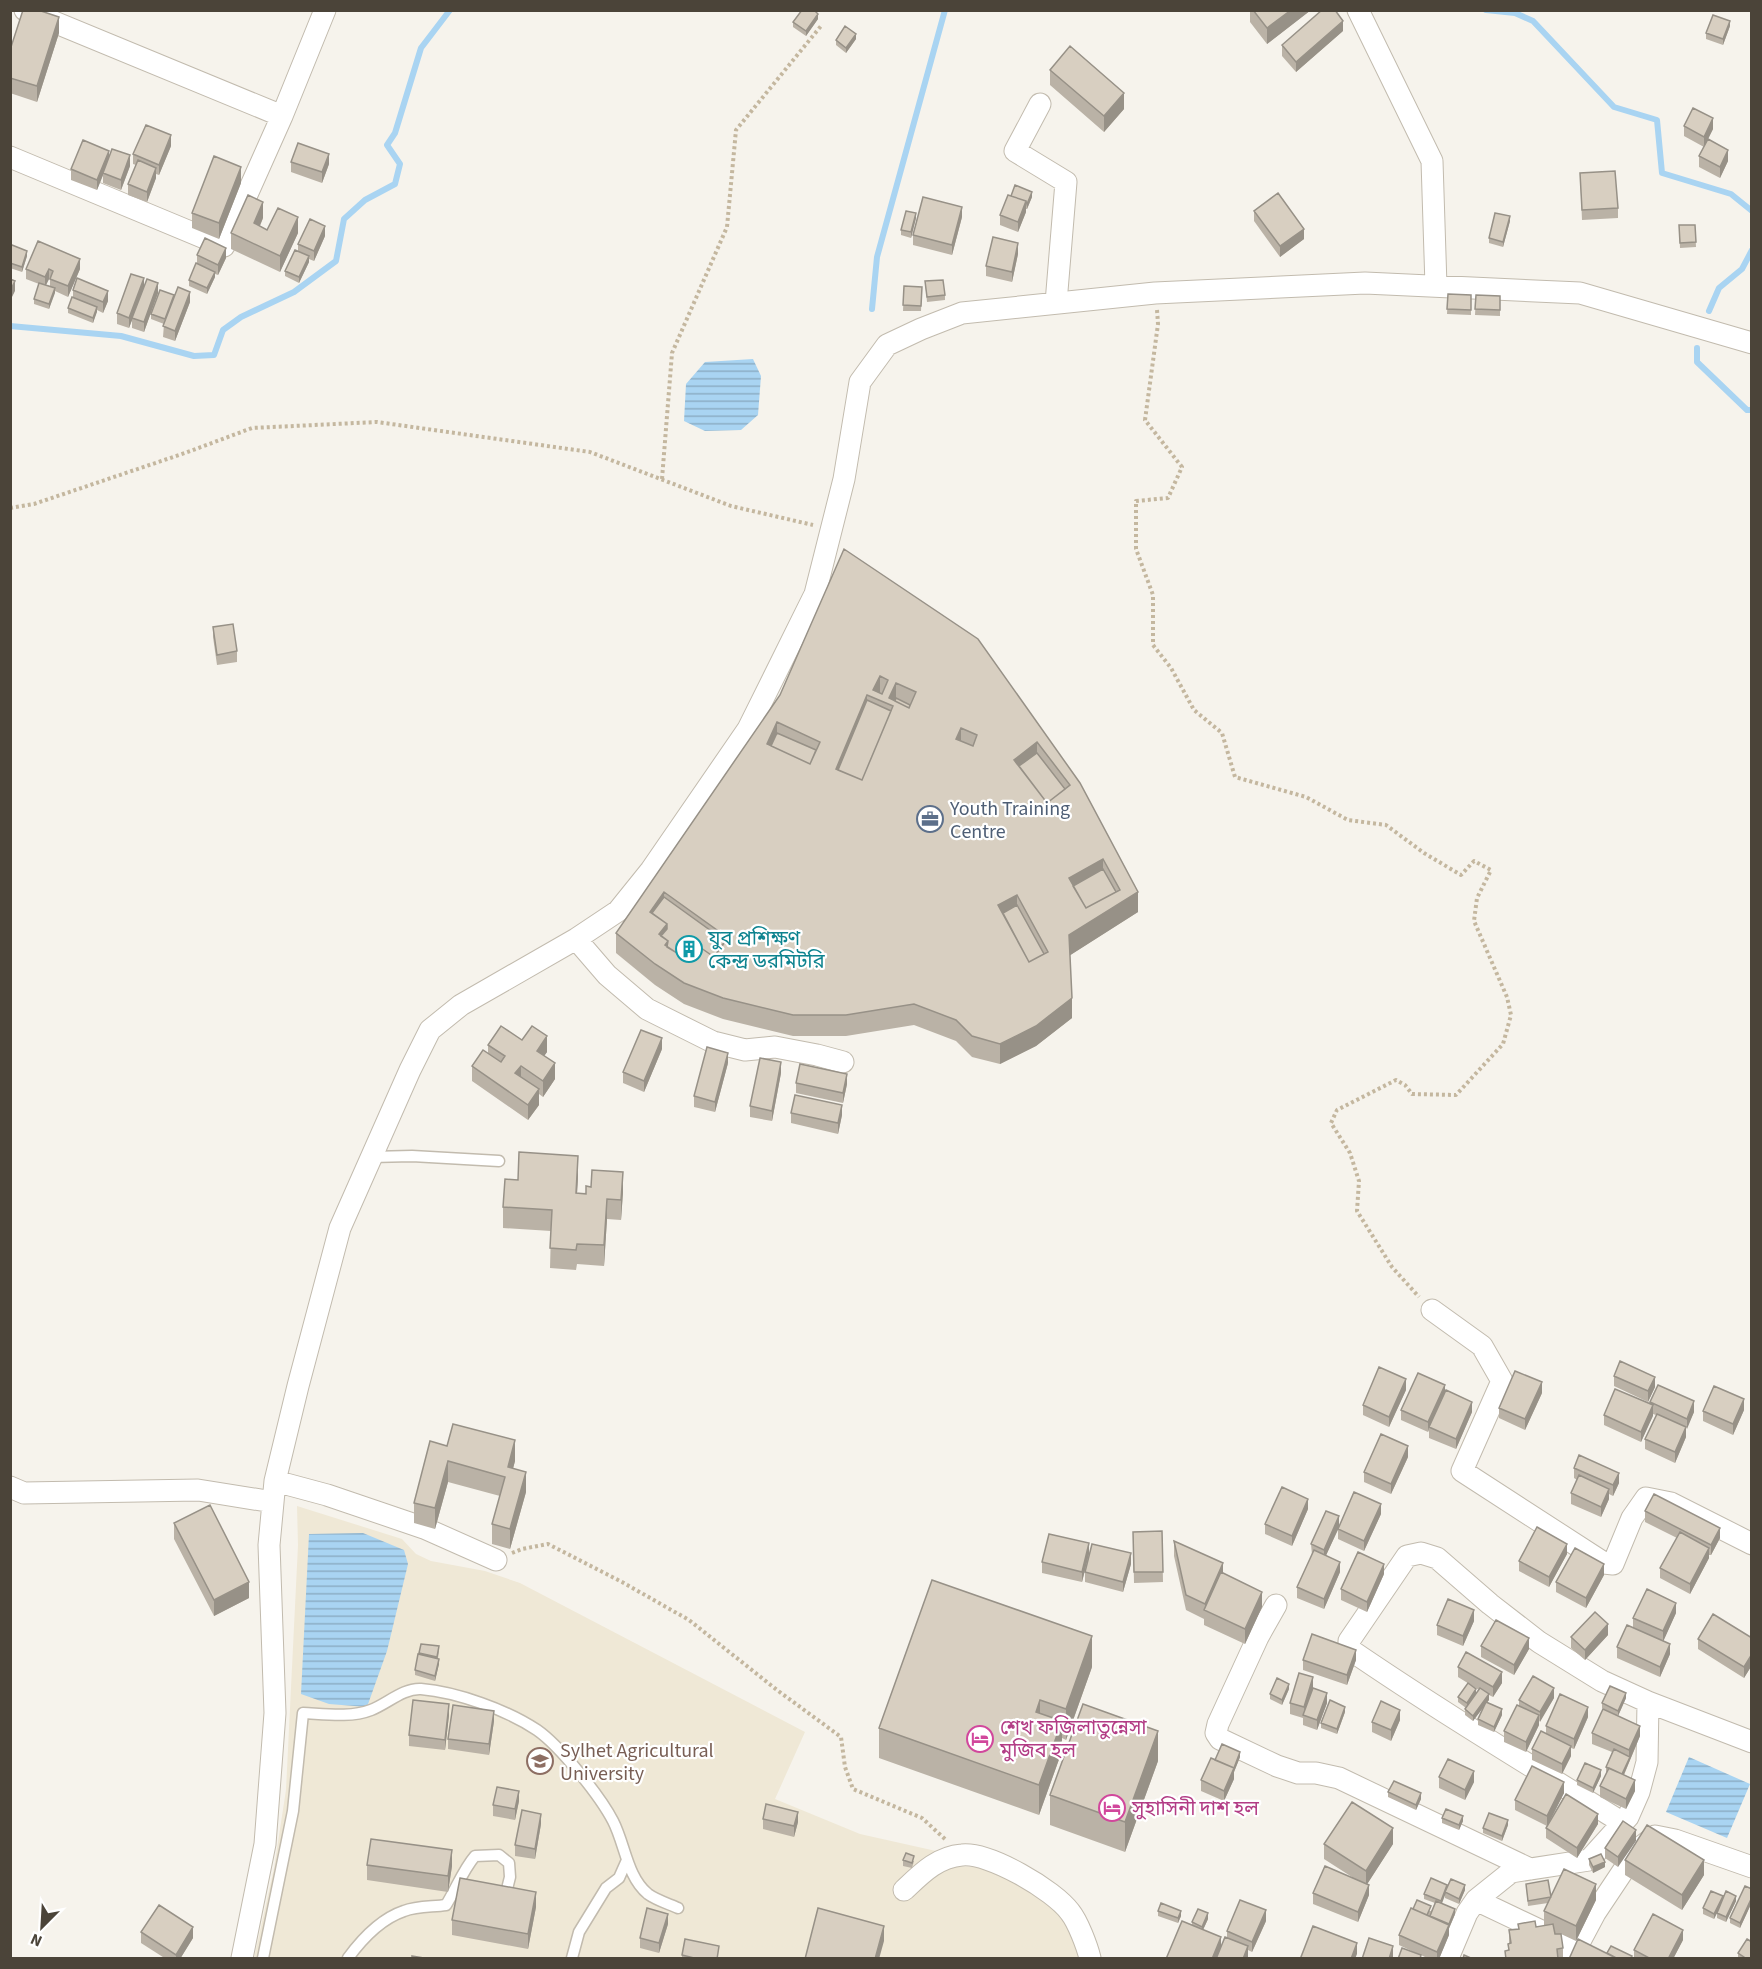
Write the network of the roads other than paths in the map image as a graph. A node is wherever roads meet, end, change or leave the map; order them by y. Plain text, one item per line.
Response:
1 (25, 10) edge
2 (325, 10) edge
3 (1358, 10) edge
4 (1040, 104) dead end
5 (282, 116) junction
6 (10, 157) edge
7 (1436, 286) junction
8 (1056, 303) junction
9 (1752, 343) edge
10 (576, 939) junction
11 (843, 1062) dead end
12 (372, 1157) junction
13 (499, 1161) dead end
14 (1432, 1310) road end
15 (275, 1481) junction
16 (10, 1487) edge
17 (273, 1502) junction
18 (1752, 1544) edge
19 (496, 1560) road end
20 (1275, 1605) dead end
21 (1648, 1702) junction
22 (1752, 1742) edge
23 (1623, 1823) junction
24 (627, 1860) junction
25 (1752, 1867) edge
26 (1530, 1869) junction
27 (507, 1889) edge
28 (904, 1890) dead end
29 (1476, 1900) junction
30 (678, 1908) dead end
31 (1574, 1953) edge
32 (242, 1959) edge
33 (263, 1959) edge
34 (348, 1959) edge
35 (572, 1959) edge
36 (1090, 1959) edge
37 (1448, 1959) edge

1 - 5 street
2 - 5 street
3 - 7 street
4 - 8 street
5 - 6 street
7 - 8 street
7 - 9 street
8 - 10 street
10 - 11 street
10 - 12 street
12 - 13 lane
12 - 15 street
14 - 18 street
15 - 17 street
15 - 19 street
16 - 17 street
17 - 32 street
20 - 26 street
21 - 22 street
21 - 23 street
21 - 23 street
23 - 26 street
24 - 30 lane
24 - 33 lane
24 - 35 lane
25 - 31 street
26 - 29 street
27 - 34 lane
28 - 36 street
29 - 31 street
29 - 37 street

